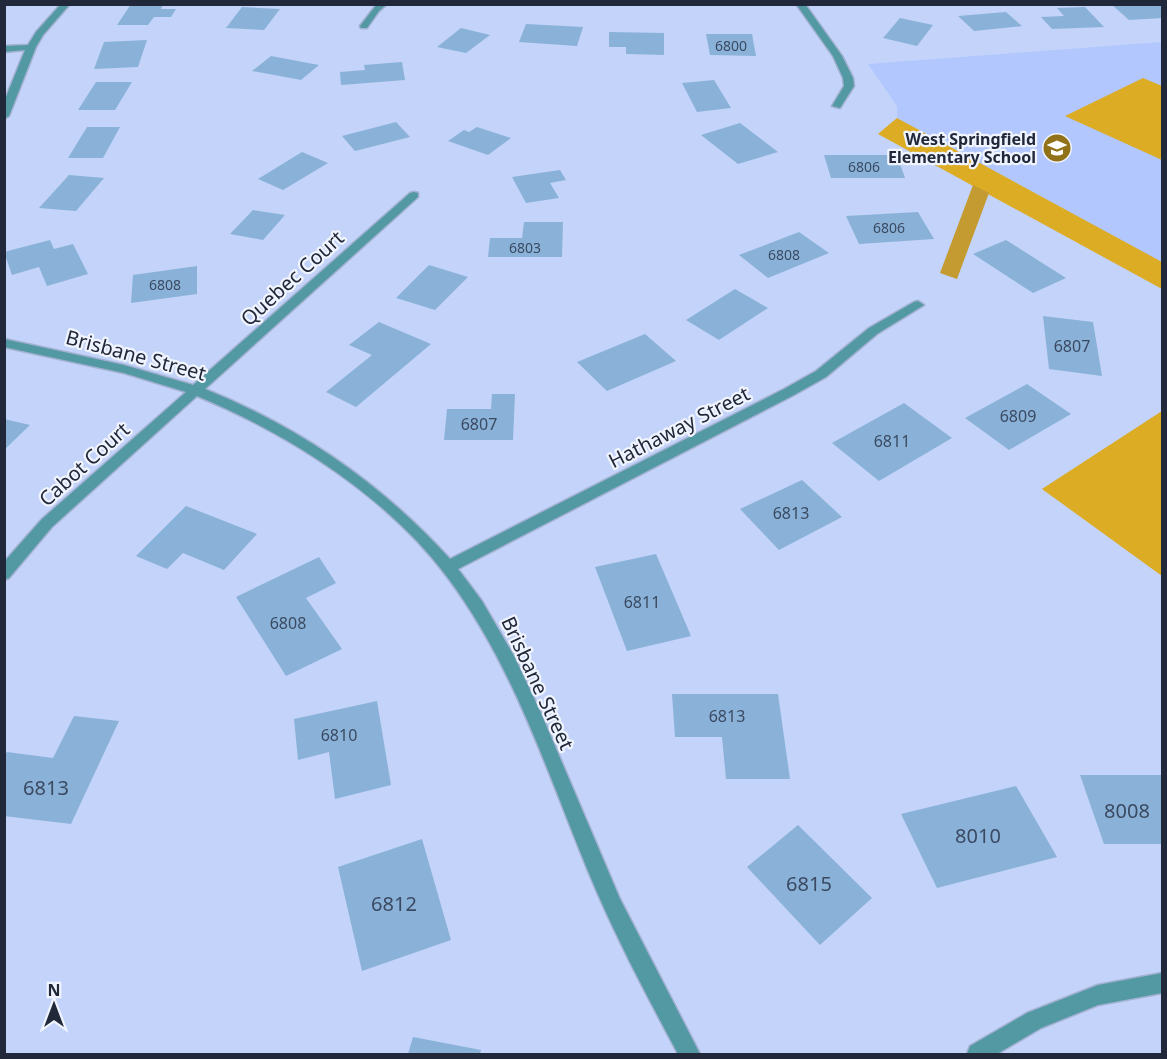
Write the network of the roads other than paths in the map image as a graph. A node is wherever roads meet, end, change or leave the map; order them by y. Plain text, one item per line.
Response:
1 (66, 4) edge
2 (383, 4) edge
3 (800, 4) edge
4 (364, 26) dead end
5 (31, 47) junction
6 (4, 49) edge
7 (837, 106) dead end
8 (4, 116) edge
9 (414, 195) dead end
10 (918, 305) dead end
11 (4, 343) edge
12 (196, 390) junction
13 (448, 567) junction
14 (4, 574) edge
15 (1162, 982) edge
16 (689, 1054) edge
17 (978, 1054) edge

1 - 5 street
2 - 4 street
3 - 7 street
5 - 6 street
5 - 8 street
9 - 12 street, Quebec Court
10 - 13 street, Hathaway Street
11 - 12 street, Brisbane Street
12 - 13 street, Brisbane Street
12 - 14 street, Cabot Court
13 - 16 street, Brisbane Street
15 - 17 street

